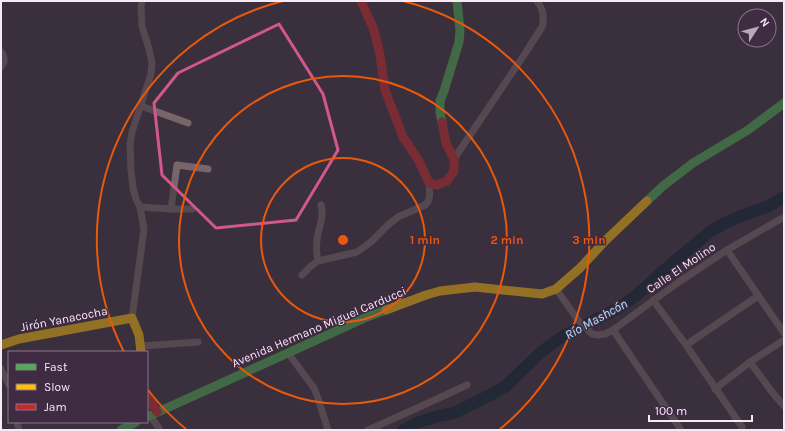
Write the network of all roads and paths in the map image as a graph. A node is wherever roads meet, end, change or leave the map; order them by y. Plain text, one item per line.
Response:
1 (142, 1) edge
2 (361, 1) edge
3 (457, 1) edge
4 (537, 1) edge
5 (1, 52) edge
6 (1, 67) edge
7 (784, 103) edge
8 (141, 106) junction
9 (188, 123) dead end
10 (454, 159) junction
11 (208, 169) dead end
12 (429, 183) junction
13 (321, 205) dead end
14 (140, 207) junction
15 (171, 209) junction
16 (192, 209) dead end
17 (784, 216) edge
18 (727, 250) junction
19 (318, 261) junction
20 (302, 275) dead end
21 (556, 289) junction
22 (758, 296) junction
23 (653, 300) junction
24 (132, 318) junction
25 (614, 330) junction
26 (784, 333) edge
27 (784, 340) edge
28 (198, 342) dead end
29 (1, 345) edge
30 (686, 345) junction
31 (141, 349) edge
32 (288, 353) junction
33 (750, 362) junction
34 (1, 369) edge
35 (8, 383) edge
36 (467, 385) dead end
37 (714, 388) junction
38 (148, 399) edge
39 (784, 406) edge
40 (151, 415) edge
41 (134, 423) edge
42 (742, 427) dead end
43 (121, 430) edge
44 (160, 430) edge
45 (328, 430) edge
46 (368, 430) edge
47 (681, 430) edge

1 - 8 street
2 - 12 main road
3 - 10 main road
4 - 10 street
5 - 6 street
7 - 21 main road, Avenida Hermano Miguel Carducci
8 - 9 street
8 - 14 street
10 - 12 main road
11 - 15 street
12 - 19 street
13 - 19 street
14 - 15 street
14 - 24 street
15 - 16 street
17 - 18 street, Calle El Molino
18 - 22 street
18 - 23 street, Calle El Molino
19 - 20 street
21 - 25 street, Calle El Molino
21 - 32 main road, Avenida Hermano Miguel Carducci
22 - 26 street
22 - 30 street
23 - 25 street, Calle El Molino
23 - 30 street
24 - 29 main road, Jirón Yanacocha
24 - 31 main road
25 - 47 street
27 - 33 street
28 - 31 street
30 - 37 street
32 - 40 main road, Avenida Hermano Miguel Carducci
32 - 45 street
33 - 37 street
33 - 39 street
34 - 35 street
36 - 46 street
37 - 42 street
38 - 40 main road
40 - 44 street
41 - 43 main road

